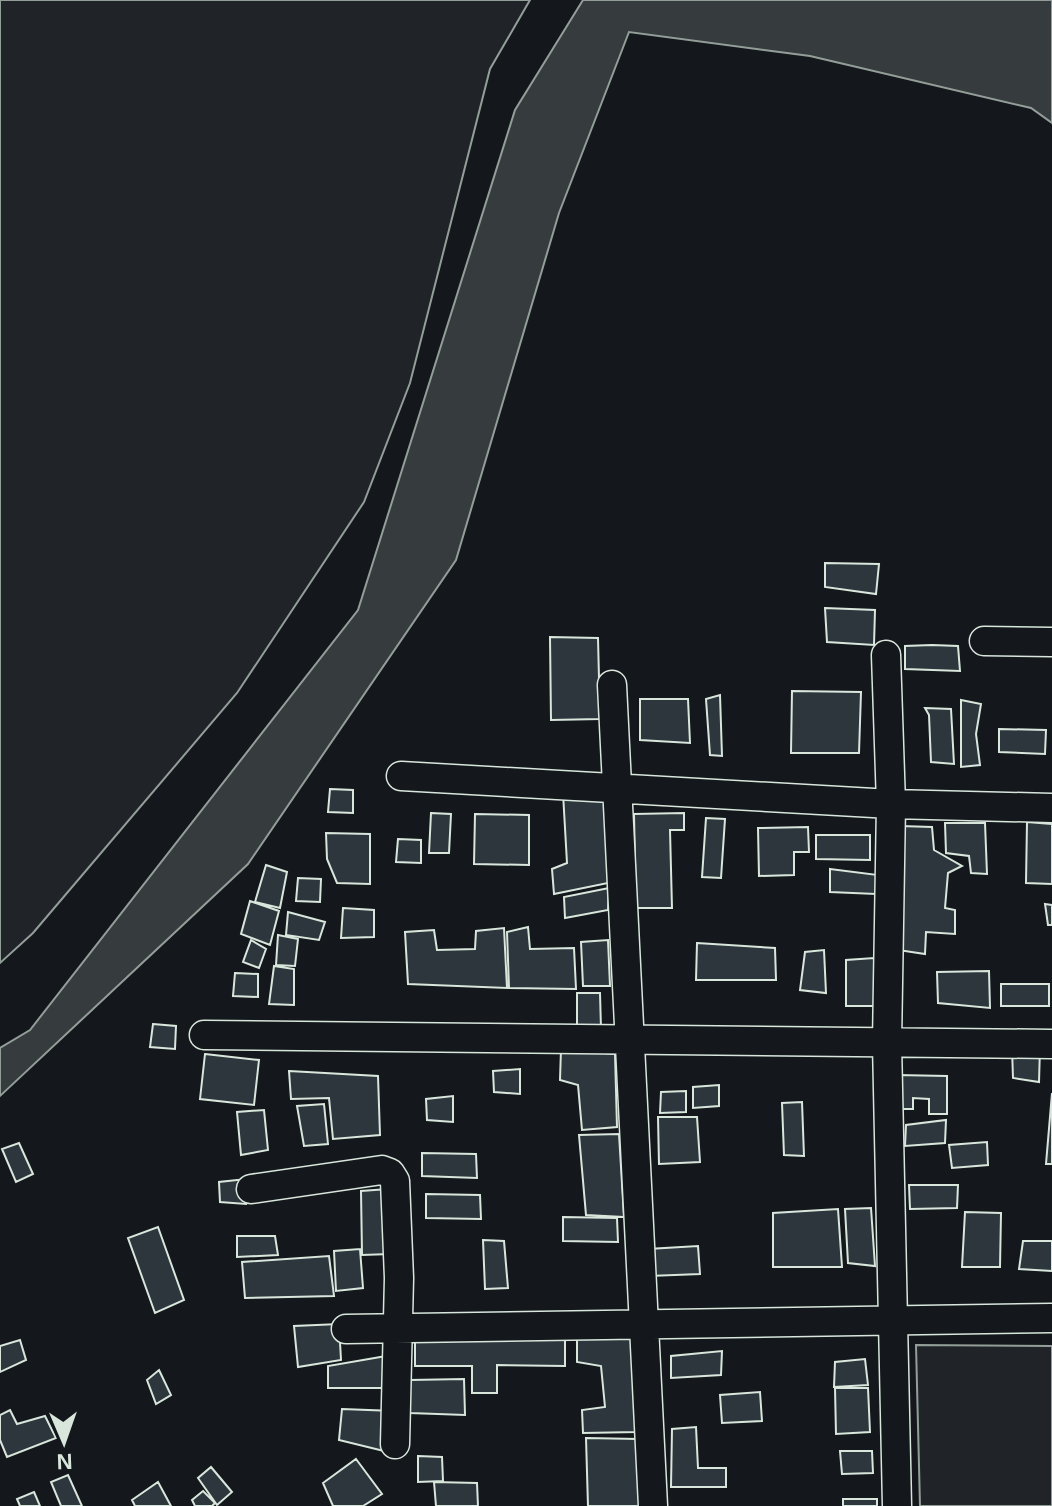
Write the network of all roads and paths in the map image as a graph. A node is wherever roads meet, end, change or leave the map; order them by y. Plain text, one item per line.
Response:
1 (984, 641) dead end
2 (1052, 642) edge
3 (886, 655) dead end
4 (612, 685) dead end
5 (401, 776) dead end
6 (617, 786) junction
7 (891, 804) junction
8 (1052, 808) edge
9 (204, 1035) dead end
10 (630, 1039) junction
11 (887, 1043) junction
12 (1052, 1044) edge
13 (251, 1189) dead end
14 (1052, 1318) edge
15 (893, 1320) junction
16 (644, 1322) junction
17 (346, 1329) dead end
18 (395, 1330) junction
19 (395, 1444) dead end
20 (653, 1506) edge
21 (897, 1506) edge

1 - 2 street
3 - 7 street
4 - 6 street
5 - 6 street
6 - 7 street
6 - 10 street
7 - 8 street
7 - 11 street
9 - 10 street
10 - 11 street
10 - 16 street
11 - 12 street
11 - 15 street
13 - 18 street
14 - 15 street
15 - 16 street
15 - 21 street
16 - 18 street
16 - 20 street
17 - 18 street
18 - 19 street

